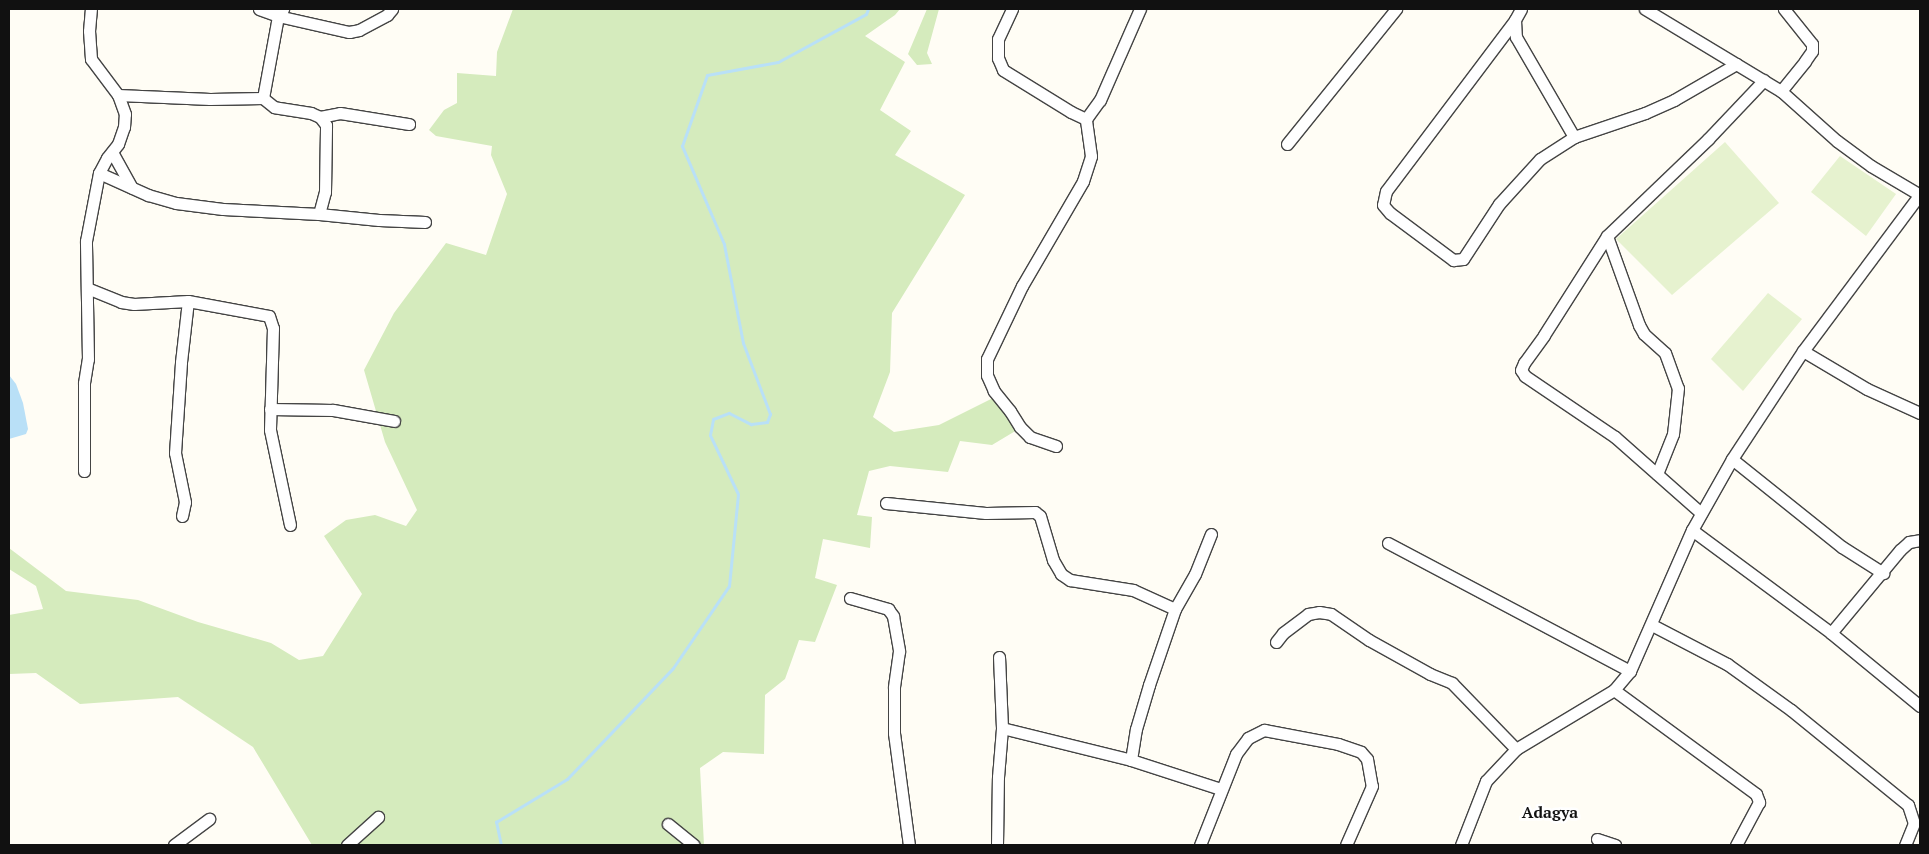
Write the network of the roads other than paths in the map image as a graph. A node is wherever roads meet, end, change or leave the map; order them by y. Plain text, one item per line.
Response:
1 (91, 9) edge
2 (260, 9) edge
3 (392, 9) edge
4 (1012, 9) edge
5 (1140, 9) edge
6 (1396, 9) edge
7 (1521, 9) edge
8 (1645, 9) edge
9 (1784, 9) edge
10 (280, 12) edge
11 (1515, 20) junction
12 (1736, 64) junction
13 (1764, 80) junction
14 (1781, 91) junction
15 (118, 95) junction
16 (263, 98) junction
17 (320, 117) junction
18 (1086, 119) junction
19 (409, 124) dead end
20 (1574, 137) junction
21 (1287, 144) dead end
22 (112, 152) junction
23 (99, 173) junction
24 (132, 188) junction
25 (1920, 194) edge
26 (319, 214) junction
27 (425, 222) dead end
28 (1607, 236) junction
29 (87, 288) junction
30 (188, 301) junction
31 (1803, 351) junction
32 (270, 409) junction
33 (1920, 413) edge
34 (394, 421) dead end
35 (1056, 446) dead end
36 (1732, 459) junction
37 (84, 471) dead end
38 (1657, 474) junction
39 (886, 503) dead end
40 (1701, 513) junction
41 (182, 516) dead end
42 (290, 525) dead end
43 (1692, 530) junction
44 (1211, 534) dead end
45 (1920, 540) edge
46 (1388, 543) dead end
47 (1883, 573) junction
48 (850, 598) dead end
49 (1175, 608) junction
50 (1652, 625) junction
51 (1831, 633) junction
52 (1276, 642) dead end
53 (999, 657) dead end
54 (1630, 671) junction
55 (1614, 690) junction
56 (1920, 706) edge
57 (1002, 728) junction
58 (1516, 748) junction
59 (1131, 760) junction
60 (1222, 789) junction
61 (378, 817) dead end
62 (209, 820) dead end
63 (668, 824) dead end
64 (1597, 839) dead end
65 (174, 845) edge
66 (346, 845) edge
67 (694, 845) edge
68 (909, 845) edge
69 (997, 845) edge
70 (1200, 845) edge
71 (1346, 845) edge
72 (1461, 845) edge
73 (1615, 845) edge
74 (1736, 845) edge
75 (1905, 845) edge

1 - 15 street
2 - 10 street
3 - 10 street
4 - 18 street
5 - 18 street
6 - 21 street
7 - 11 street
8 - 12 street
9 - 14 street
10 - 16 street
11 - 20 street
11 - 20 street
12 - 13 street
12 - 20 street
13 - 14 street
13 - 28 street
14 - 25 street
15 - 16 street
15 - 22 street
16 - 17 street
17 - 19 street
17 - 26 street
18 - 35 street
22 - 23 street
22 - 24 street
23 - 24 street
23 - 29 street
24 - 26 street
25 - 31 street
26 - 27 street
28 - 38 street
28 - 38 street
29 - 30 street
29 - 37 street
30 - 32 street
30 - 41 street
31 - 33 street
31 - 36 street
32 - 34 street
32 - 42 street
36 - 40 street
36 - 47 street
38 - 40 street
39 - 49 street
40 - 43 street
43 - 50 street
43 - 51 street
44 - 49 street
45 - 47 street
46 - 54 street
47 - 51 street
48 - 68 street
49 - 59 street
50 - 54 street
50 - 75 street
51 - 56 street
52 - 58 street
53 - 57 street
54 - 55 street
55 - 58 street
55 - 74 street
57 - 59 street
57 - 69 street
58 - 72 street
59 - 60 street
60 - 70 street
60 - 71 street
61 - 66 street
62 - 65 street
63 - 67 street
64 - 73 street

